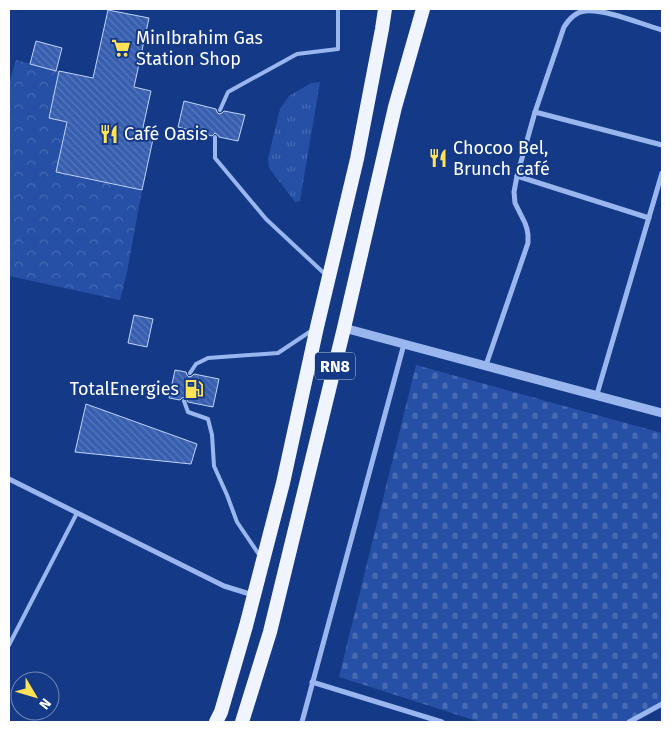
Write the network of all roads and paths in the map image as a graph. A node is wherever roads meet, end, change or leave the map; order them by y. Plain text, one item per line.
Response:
1 (338, 9) edge
2 (385, 9) edge
3 (423, 9) edge
4 (662, 30) edge
5 (220, 110) dead end
6 (536, 112) junction
7 (215, 137) dead end
8 (662, 145) edge
9 (662, 173) edge
10 (517, 176) junction
11 (649, 218) junction
12 (329, 277) junction
13 (317, 327) junction
14 (344, 328) junction
15 (404, 344) junction
16 (486, 365) junction
17 (190, 373) dead end
18 (597, 394) junction
19 (184, 401) dead end
20 (662, 412) edge
21 (9, 480) edge
22 (77, 513) junction
23 (262, 560) junction
24 (253, 595) junction
25 (9, 645) edge
26 (312, 682) junction
27 (662, 704) edge
28 (216, 722) edge
29 (242, 722) edge
30 (302, 722) edge
31 (442, 722) edge
32 (629, 722) edge

1 - 5 lane
2 - 12 highway, RN8
3 - 14 highway, RN8
4 - 6 street
6 - 8 street
6 - 10 street
7 - 12 lane
9 - 11 street
10 - 11 street
10 - 16 street
11 - 18 street
12 - 13 highway, RN8
13 - 17 lane
13 - 23 highway, RN8
14 - 15 street
14 - 29 highway, RN8
15 - 16 street
15 - 26 street
16 - 18 street
18 - 20 street
19 - 23 lane
21 - 22 street
22 - 24 street
22 - 25 lane
23 - 24 highway, RN8
24 - 28 highway, RN8
26 - 30 street
26 - 31 street
27 - 32 street

